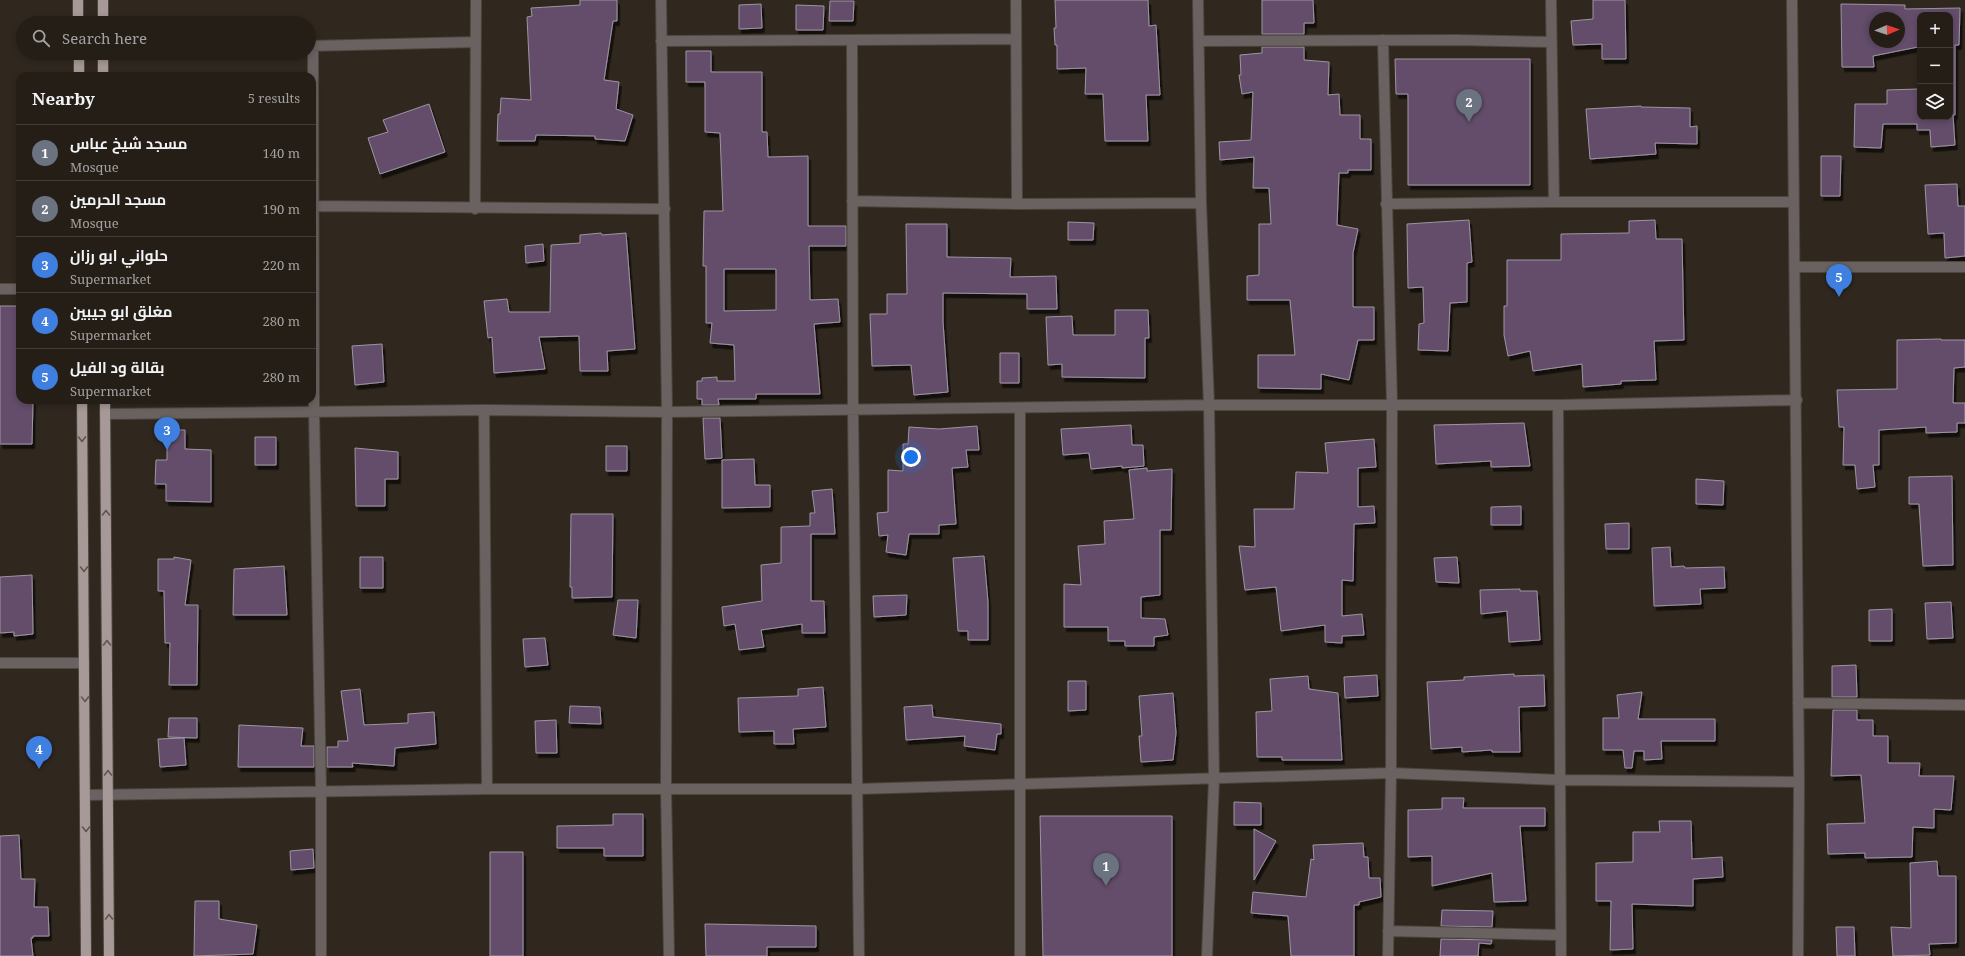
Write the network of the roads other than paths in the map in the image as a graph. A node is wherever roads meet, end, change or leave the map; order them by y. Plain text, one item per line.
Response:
1 (78, 0) edge
2 (103, 0) edge
3 (476, 0) edge
4 (662, 0) edge
5 (1016, 0) edge
6 (1198, 0) edge
7 (1551, 0) edge
8 (1792, 0) edge
9 (78, 16) edge
10 (103, 16) edge
11 (1016, 39) junction
12 (852, 40) junction
13 (1383, 40) junction
14 (661, 41) junction
15 (1199, 41) junction
16 (475, 42) junction
17 (1551, 42) junction
18 (316, 46) edge
19 (78, 60) edge
20 (103, 60) edge
21 (311, 60) edge
22 (79, 72) edge
23 (103, 72) edge
24 (312, 72) edge
25 (852, 201) junction
26 (1554, 202) junction
27 (1793, 202) junction
28 (1201, 203) junction
29 (1017, 204) junction
30 (1386, 204) junction
31 (316, 206) edge
32 (475, 208) junction
33 (665, 210) junction
34 (1795, 267) junction
35 (1965, 267) edge
36 (0, 289) edge
37 (16, 289) edge
38 (1797, 400) junction
39 (82, 404) edge
40 (105, 404) edge
41 (314, 404) edge
42 (1209, 405) junction
43 (1392, 405) junction
44 (1558, 405) junction
45 (1020, 408) junction
46 (484, 410) junction
47 (854, 410) junction
48 (314, 411) junction
49 (667, 412) junction
50 (105, 414) junction
51 (0, 663) edge
52 (84, 663) junction
53 (1798, 703) junction
54 (1965, 705) edge
55 (1391, 773) junction
56 (1214, 780) junction
57 (1561, 780) junction
58 (1799, 782) junction
59 (1021, 785) junction
60 (666, 788) junction
61 (487, 789) junction
62 (857, 789) junction
63 (321, 791) junction
64 (108, 794) junction
65 (86, 795) junction
66 (1388, 931) junction
67 (1561, 935) junction
68 (86, 956) edge
69 (109, 956) edge
70 (321, 956) edge
71 (669, 956) edge
72 (859, 956) edge
73 (1020, 956) edge
74 (1207, 956) edge
75 (1388, 956) edge
76 (1562, 956) edge
77 (1798, 956) edge

1 - 9 main road
2 - 10 main road
3 - 16 street
4 - 14 street
5 - 11 street
6 - 15 street
7 - 17 street
8 - 27 street
11 - 12 street
11 - 29 street
12 - 14 street
12 - 25 street
13 - 15 street
13 - 17 street
13 - 30 street
14 - 33 street
15 - 28 street
16 - 18 street
16 - 32 street
17 - 26 street
19 - 22 main road
20 - 23 main road
21 - 24 street
25 - 29 street
25 - 47 street
26 - 27 street
26 - 30 street
27 - 34 street
28 - 29 street
28 - 42 street
30 - 43 street
31 - 32 street
32 - 33 street
33 - 49 street
34 - 35 street
34 - 38 street
36 - 37 street
38 - 44 street
38 - 53 street
39 -> 52 main road
40 - 50 main road
41 - 48 street
42 - 43 street
42 - 45 street
42 - 56 street
43 - 44 street
43 - 55 street
44 - 57 street
45 - 47 street
45 - 59 street
46 - 48 street
46 - 49 street
46 - 61 street
47 - 49 street
47 - 62 street
48 - 50 street
48 - 63 street
49 - 60 street
64 -> 50 main road
51 - 52 street
52 -> 65 main road
53 - 54 street
53 - 58 street
55 - 56 street
55 - 57 street
55 - 66 street
56 - 59 street
56 - 74 street
57 - 58 street
57 - 67 street
58 - 77 street
59 - 62 street
59 - 73 street
60 - 61 street
60 - 62 street
60 - 71 street
61 - 63 street
62 - 72 street
63 - 64 street
63 - 70 street
64 - 65 street
69 -> 64 main road
65 -> 68 main road
66 - 67 street
66 - 75 street
67 - 76 street

